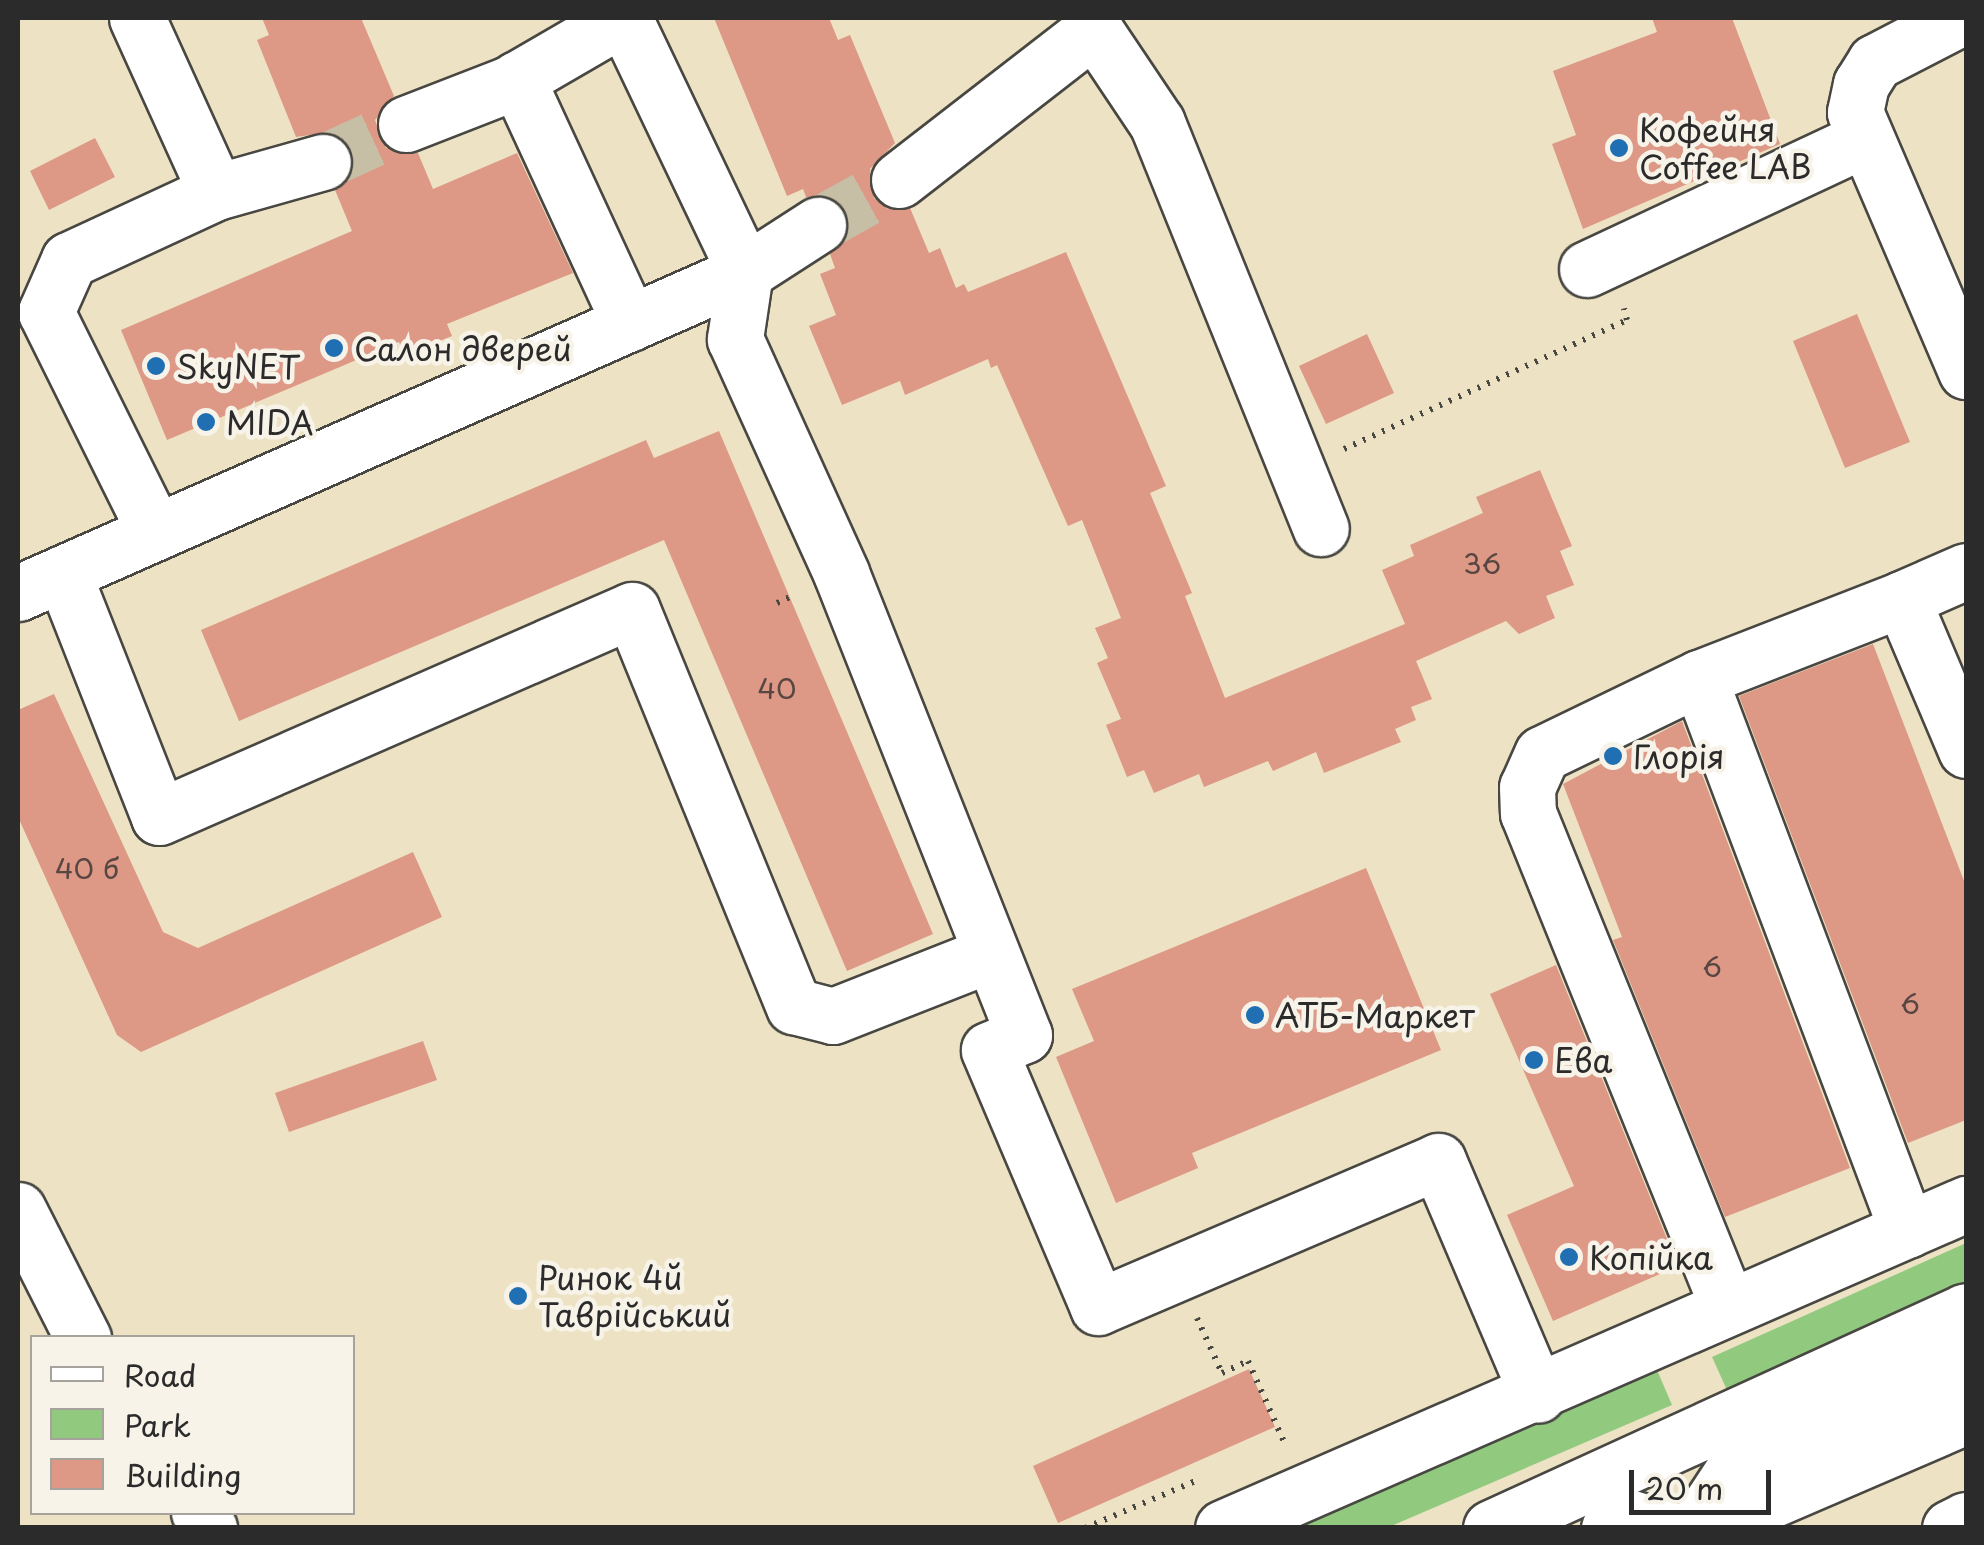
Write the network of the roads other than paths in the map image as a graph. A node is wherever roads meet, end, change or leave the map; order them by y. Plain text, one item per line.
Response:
1 (137, 18) edge
2 (624, 18) edge
3 (1960, 18) edge
4 (1098, 24) edge
5 (516, 79) junction
6 (406, 124) tunnel mouth
7 (1864, 140) junction
8 (323, 162) tunnel mouth
9 (898, 180) tunnel mouth
10 (216, 192) junction
11 (818, 225) tunnel mouth
12 (1599, 263) road end
13 (744, 272) junction
14 (630, 322) junction
15 (1966, 370) edge
16 (1321, 528) dead end
17 (155, 532) junction
18 (1966, 570) edge
19 (40, 582) edge
20 (1902, 599) junction
21 (1699, 678) junction
22 (1966, 750) edge
23 (990, 954) junction
24 (1966, 1204) edge
25 (18, 1210) edge
26 (1908, 1230) junction
27 (1728, 1307) junction
28 (1966, 1311) edge
29 (81, 1335) edge
30 (1966, 1370) edge
31 (1538, 1395) junction
32 (1966, 1416) edge
33 (1966, 1520) edge
34 (1223, 1528) edge
35 (1491, 1528) edge
36 (1608, 1528) edge
37 (1666, 1528) edge
38 (1695, 1528) edge
39 (1706, 1528) edge
40 (1950, 1528) edge

1 - 10 street
2 - 5 street
2 - 13 street
3 - 7 street
4 - 9 street
4 - 16 street
5 - 6 street
5 - 14 street
7 - 12 street
7 - 15 street
8 - 10 street
10 - 17 street
11 - 13 street
13 - 14 street
13 - 23 street
14 - 17 street
17 - 19 street
18 - 20 street
19 - 23 street
20 - 21 street
20 - 22 street
21 - 26 street
21 - 27 street
23 - 31 street
24 - 26 street
25 - 29 street
26 - 27 street
27 - 31 street
28 - 35 street
30 - 38 street
31 - 34 street
32 - 39 street
33 - 40 street
36 - 37 street

